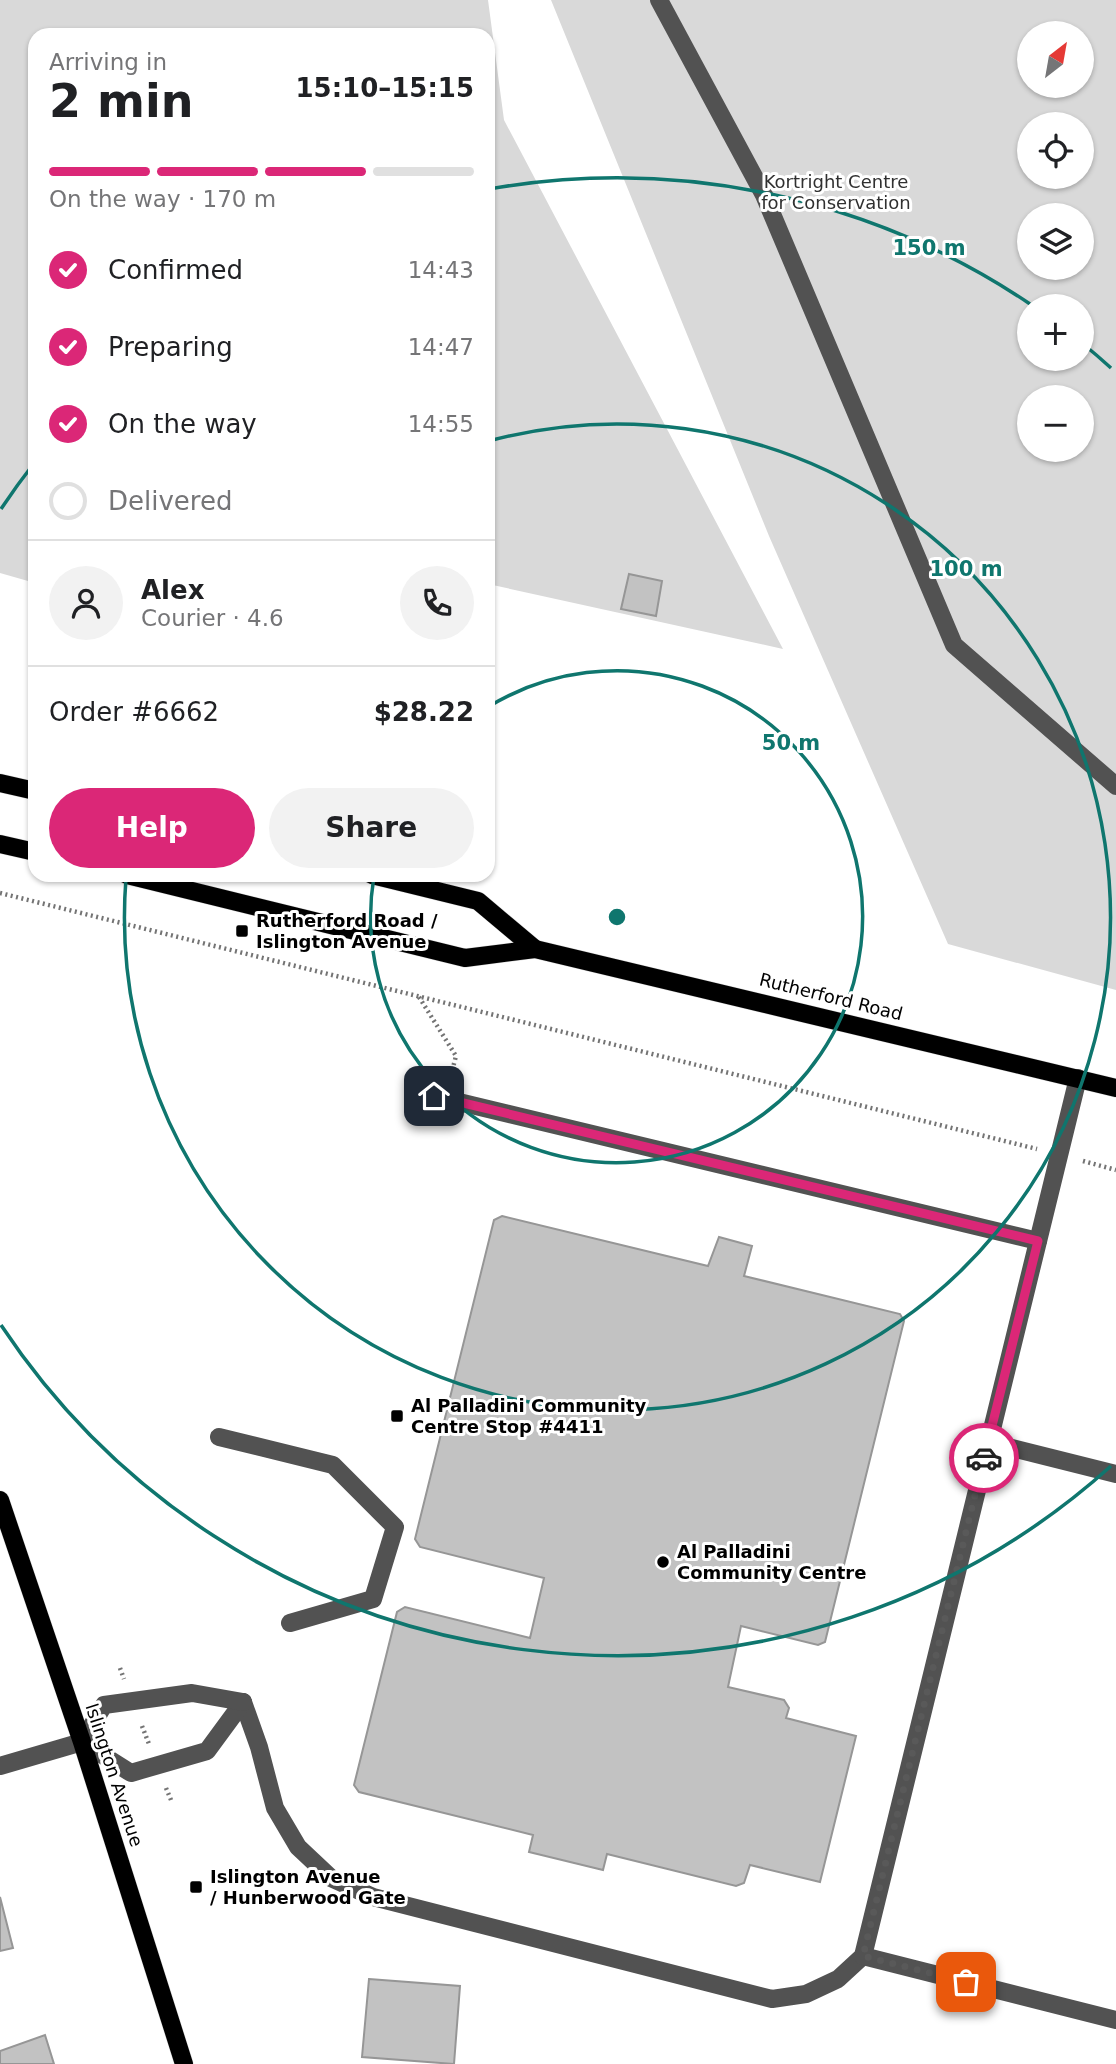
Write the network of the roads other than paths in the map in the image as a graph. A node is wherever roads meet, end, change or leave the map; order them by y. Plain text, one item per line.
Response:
1 (659, 0) edge
2 (0, 783) edge
3 (1116, 786) edge
4 (28, 789) edge
5 (0, 844) edge
6 (0, 850) edge
7 (27, 850) edge
8 (156, 882) edge
9 (401, 882) edge
10 (535, 949) junction
11 (1078, 1078) junction
12 (1116, 1088) edge
13 (439, 1097) road end
14 (1038, 1241) junction
15 (219, 1437) dead end
16 (988, 1442) junction
17 (1116, 1474) edge
18 (0, 1500) edge
19 (290, 1623) dead end
20 (243, 1702) junction
21 (82, 1742) junction
22 (0, 1766) edge
23 (863, 1956) junction
24 (1116, 2020) edge
25 (184, 2064) edge

1 - 3 street
2 - 4 main road
5 - 7 main road
6 - 7 main road
8 - 10 main road, Rutherford Road
9 - 10 main road, Rutherford Road
10 - 11 main road, Rutherford Road
11 - 12 main road, Rutherford Road
11 - 14 street
13 - 14 street
14 - 16 street
15 - 19 street
16 - 17 street
16 - 23 street
18 - 21 main road, Islington Avenue
20 - 21 street
20 - 21 street
20 - 23 street
21 - 22 street
21 - 25 main road, Islington Avenue
23 - 24 street

